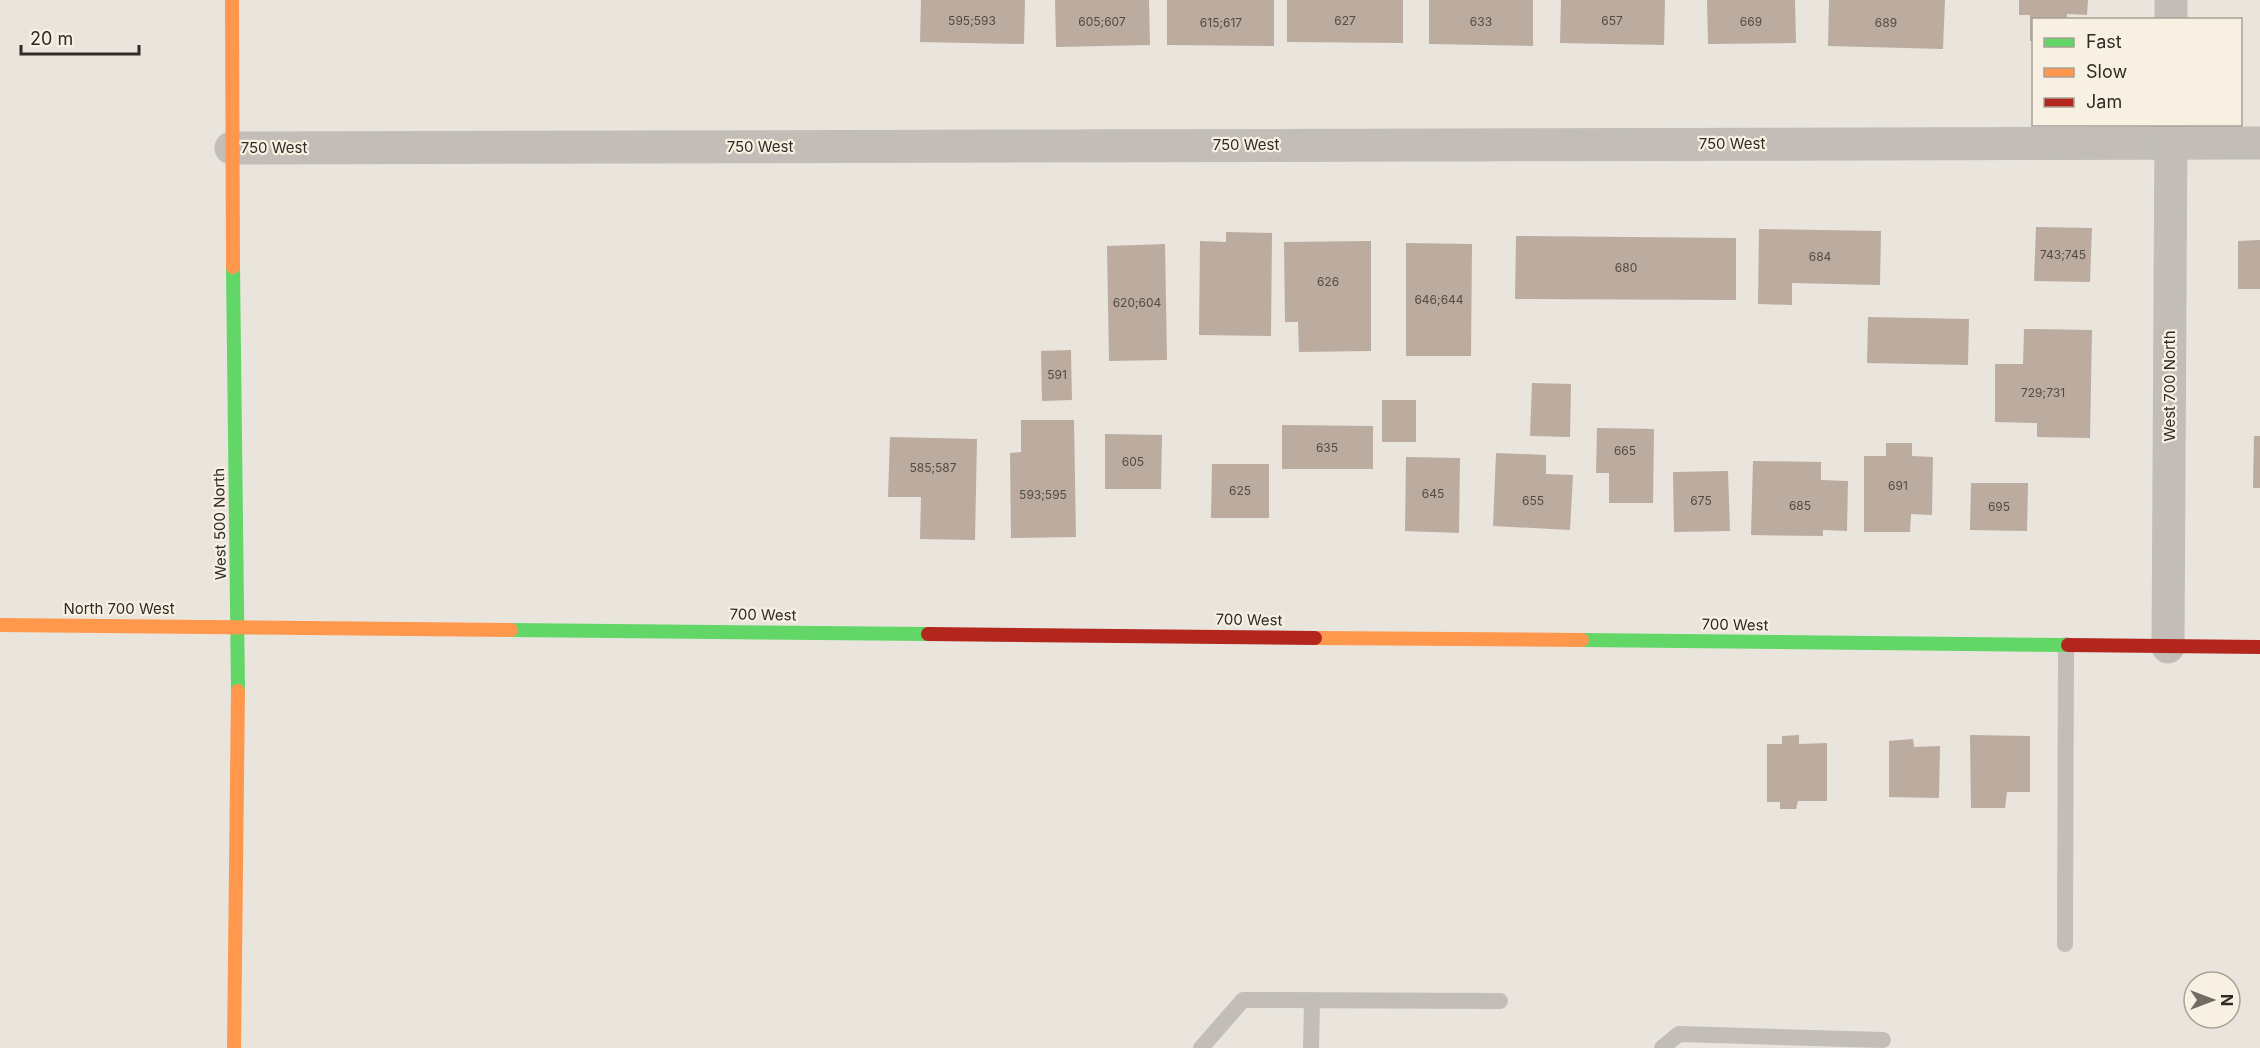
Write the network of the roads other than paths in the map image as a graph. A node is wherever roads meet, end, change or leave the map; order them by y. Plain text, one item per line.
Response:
1 (232, 0) edge
2 (2171, 0) edge
3 (2171, 18) edge
4 (2172, 134) edge
5 (2260, 142) edge
6 (231, 148) junction
7 (0, 625) edge
8 (238, 626) junction
9 (2066, 645) junction
10 (2168, 647) junction
11 (2260, 647) edge
12 (2065, 944) dead end
13 (1312, 1000) junction
14 (1500, 1001) dead end
15 (1883, 1040) dead end
16 (234, 1048) edge
17 (1201, 1048) edge
18 (1311, 1048) edge
19 (1662, 1048) edge

1 - 6 street, West 500 North
2 - 3 street
4 - 5 street, 750 West
4 - 6 street, 750 West
4 - 10 street, West 700 North
6 - 8 street, West 500 North
7 - 8 street, North 700 West
8 - 9 street, 700 West
8 - 16 street, West 500 North
9 - 10 street, 700 West
9 - 12 lane
10 - 11 street, 700 West
13 - 14 lane
13 - 17 lane
13 - 18 lane
15 - 19 lane

